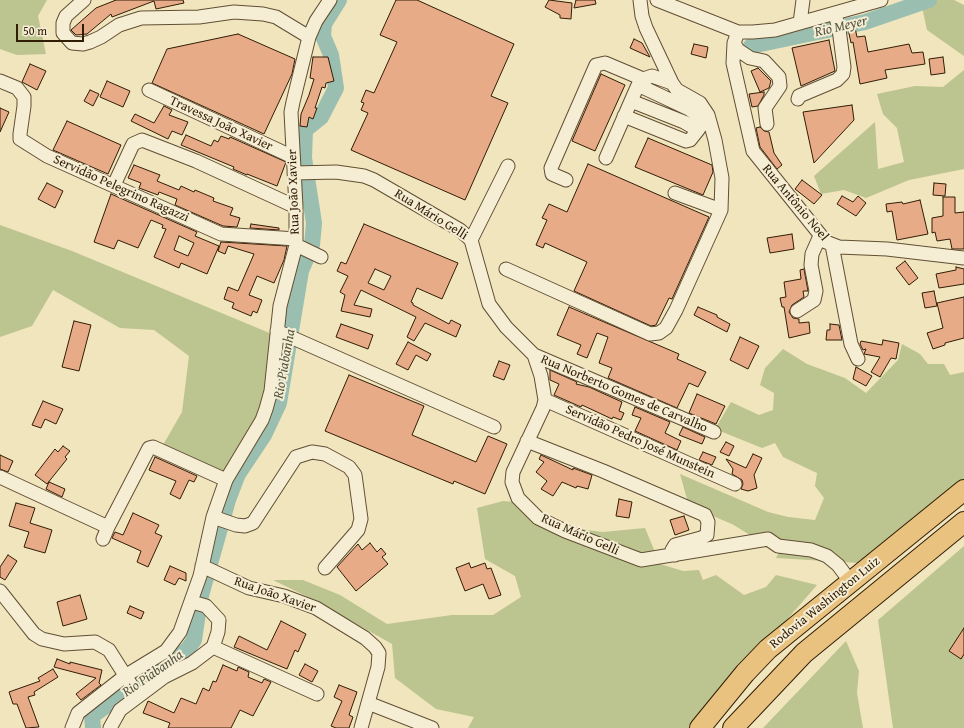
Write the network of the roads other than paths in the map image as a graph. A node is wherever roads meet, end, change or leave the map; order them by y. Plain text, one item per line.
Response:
1 (84, 0) edge
2 (330, 0) edge
3 (640, 0) edge
4 (657, 0) edge
5 (803, 0) edge
6 (881, 0) edge
7 (835, 14) junction
8 (800, 23) junction
9 (308, 37) junction
10 (736, 37) junction
11 (0, 81) edge
12 (641, 82) junction
13 (672, 83) junction
14 (149, 90) dead end
15 (631, 100) junction
16 (798, 100) dead end
17 (624, 116) junction
18 (703, 122) junction
19 (766, 124) dead end
20 (293, 157) junction
21 (606, 158) dead end
22 (508, 166) dead end
23 (297, 172) junction
24 (566, 180) dead end
25 (114, 185) junction
26 (675, 193) dead end
27 (296, 207) junction
28 (721, 210) junction
29 (820, 236) junction
30 (471, 240) junction
31 (296, 242) junction
32 (832, 245) junction
33 (321, 257) dead end
34 (964, 258) edge
35 (506, 269) dead end
36 (797, 311) dead end
37 (277, 331) junction
38 (534, 355) junction
39 (858, 359) dead end
40 (545, 400) junction
41 (494, 427) dead end
42 (714, 432) dead end
43 (527, 441) junction
44 (0, 477) edge
45 (226, 480) junction
46 (735, 484) dead end
47 (964, 490) edge
48 (217, 519) junction
49 (964, 522) edge
50 (675, 555) junction
51 (203, 566) junction
52 (325, 568) dead end
53 (850, 581) junction
54 (0, 590) edge
55 (198, 604) junction
56 (213, 646) junction
57 (130, 682) junction
58 (317, 694) dead end
59 (368, 703) junction
60 (72, 728) edge
61 (110, 728) edge
62 (361, 728) edge
63 (432, 728) edge
64 (700, 728) edge
65 (733, 728) edge

1 - 9 street
2 - 9 street, Rua João Xavier
3 - 13 street
4 - 10 street
5 - 8 street
6 - 7 street
7 - 8 street
7 - 16 street
8 - 10 street
9 - 20 street, Rua João Xavier
10 - 19 street
10 - 29 street, Rua Antônio Noel
11 - 25 street, Servidão Pelegrino Ragazzi
12 - 13 street
12 - 15 street
12 - 18 street
12 - 24 street
13 - 18 street
14 - 20 street, Travessa João Xavier
15 - 17 street
15 - 18 street
17 - 18 street
17 - 21 street
18 - 28 street
20 - 23 street, Rua João Xavier
22 - 30 street
23 - 27 street, Rua João Xavier
23 - 30 street, Rua Mário Gelli
25 - 27 street
25 - 31 street, Servidão Pelegrino Ragazzi
26 - 28 street
27 - 31 street, Rua João Xavier
28 - 35 street
29 - 32 street, Rua Antônio Noel
29 - 36 street
30 - 38 street, Rua Mário Gelli
31 - 33 street, Servidão Pelegrino Ragazzi
31 - 37 street, Rua João Xavier
32 - 34 street, Rua Antônio Noel
32 - 39 street
37 - 41 street
37 - 45 street, Rua João Xavier
38 - 40 street, Rua Mário Gelli
38 - 42 street, Rua Norberto Gomes de Carvalho
40 - 43 street, Rua Mário Gelli
40 - 46 street, Servidão Pedro José Munstein
43 - 50 street, Rua Mário Gelli
43 - 50 street
44 - 45 street
45 - 48 street, Rua João Xavier
47 - 53 highway, Rodovia Washington Luiz
48 - 51 street, Rua João Xavier
48 - 52 street
49 - 65 highway, Rodovia Washington Luiz
50 - 53 street, Rua Mário Gelli
51 - 55 street, Rua João Xavier
51 - 59 street, Rua João Xavier
53 - 64 highway, Rodovia Washington Luiz
54 - 57 street
55 - 56 street
55 - 57 street, Rua João Xavier
56 - 58 street
56 - 61 street
57 - 60 street, Rua João Xavier
59 - 62 street, Rua João Xavier
59 - 63 street

